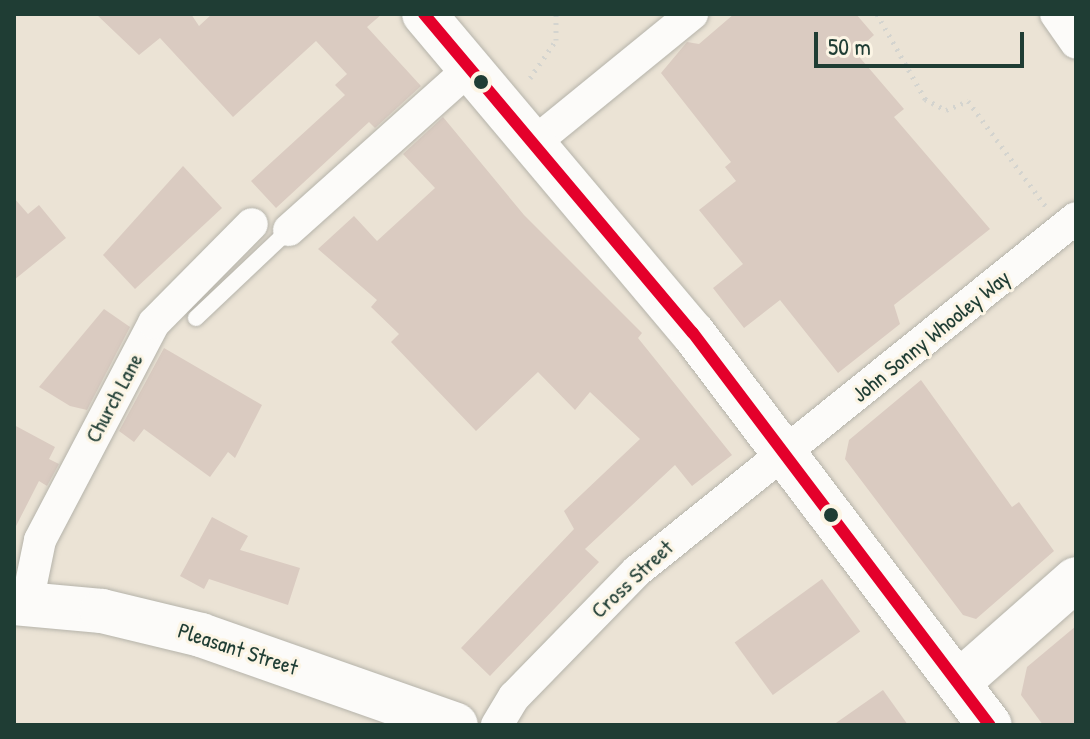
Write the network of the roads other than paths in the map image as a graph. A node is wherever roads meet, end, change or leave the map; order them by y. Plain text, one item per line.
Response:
1 (424, 14) edge
2 (692, 14) edge
3 (1056, 14) edge
4 (1076, 43) edge
5 (470, 68) junction
6 (535, 142) junction
7 (1062, 214) edge
8 (252, 224) dead end
9 (289, 230) joint
10 (196, 318) dead end
11 (783, 448) junction
12 (1076, 579) edge
13 (20, 603) edge
14 (958, 683) junction
15 (456, 725) edge
16 (497, 725) edge
17 (990, 725) edge

1 - 5 main road
2 - 6 street
3 - 4 street
5 - 6 main road
5 - 9 street
6 - 11 main road
7 - 11 street, John Sonny Whooley Way
8 - 13 street, Church Lane
9 - 10 lane
11 - 14 main road
11 - 16 street, Cross Street
12 - 14 main road
13 - 15 main road, Pleasant Street
14 - 17 main road

